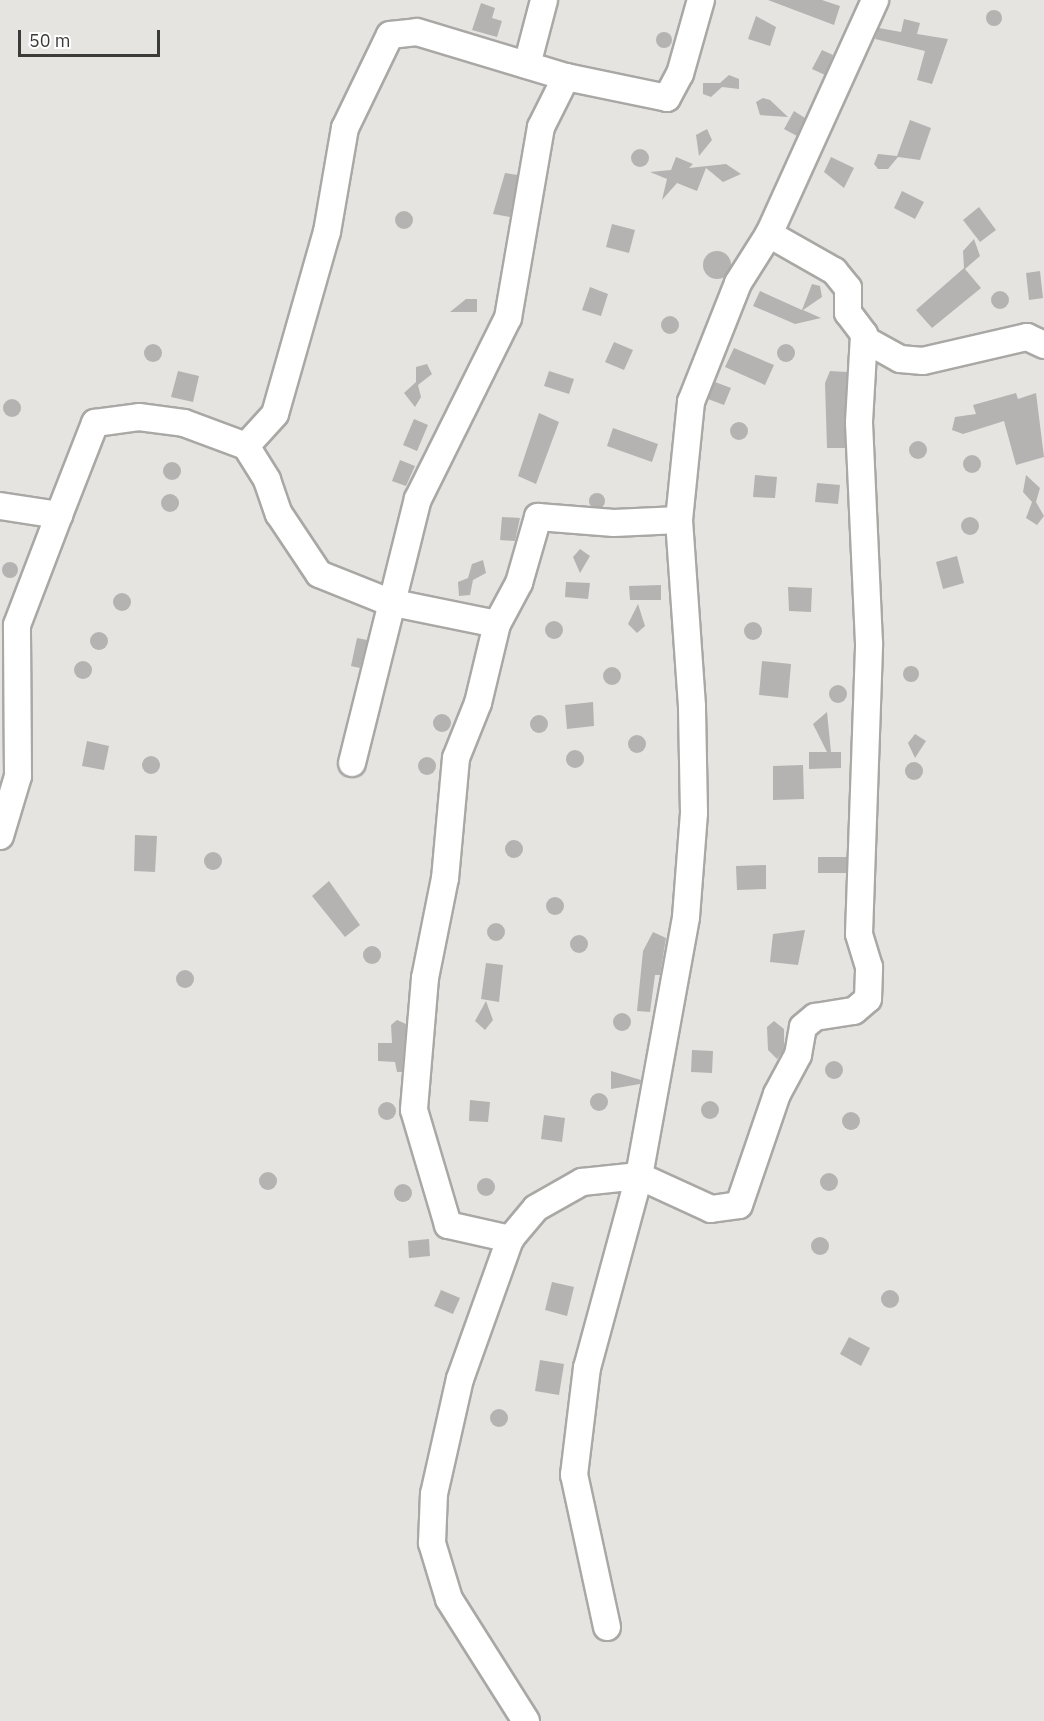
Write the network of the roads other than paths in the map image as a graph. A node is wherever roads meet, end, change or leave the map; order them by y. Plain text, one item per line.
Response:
1 (544, 0) edge
2 (701, 0) edge
3 (875, 0) edge
4 (527, 65) junction
5 (566, 77) junction
6 (769, 234) junction
7 (864, 339) junction
8 (1044, 345) edge
9 (246, 446) junction
10 (0, 506) edge
11 (59, 515) junction
12 (679, 520) junction
13 (389, 602) junction
14 (497, 624) junction
15 (352, 763) dead end
16 (0, 836) edge
17 (639, 1176) junction
18 (510, 1239) junction
19 (608, 1627) dead end
20 (526, 1721) edge

1 - 4 street
2 - 5 street
3 - 6 street
4 - 5 street
4 - 9 street
5 - 13 street
6 - 7 street
6 - 12 street
7 - 8 street
7 - 17 street
9 - 11 street
9 - 13 street
10 - 11 street
11 - 16 street
12 - 14 street
12 - 17 street
13 - 14 street
13 - 15 street
14 - 18 street
17 - 18 street
17 - 19 street
18 - 20 street

